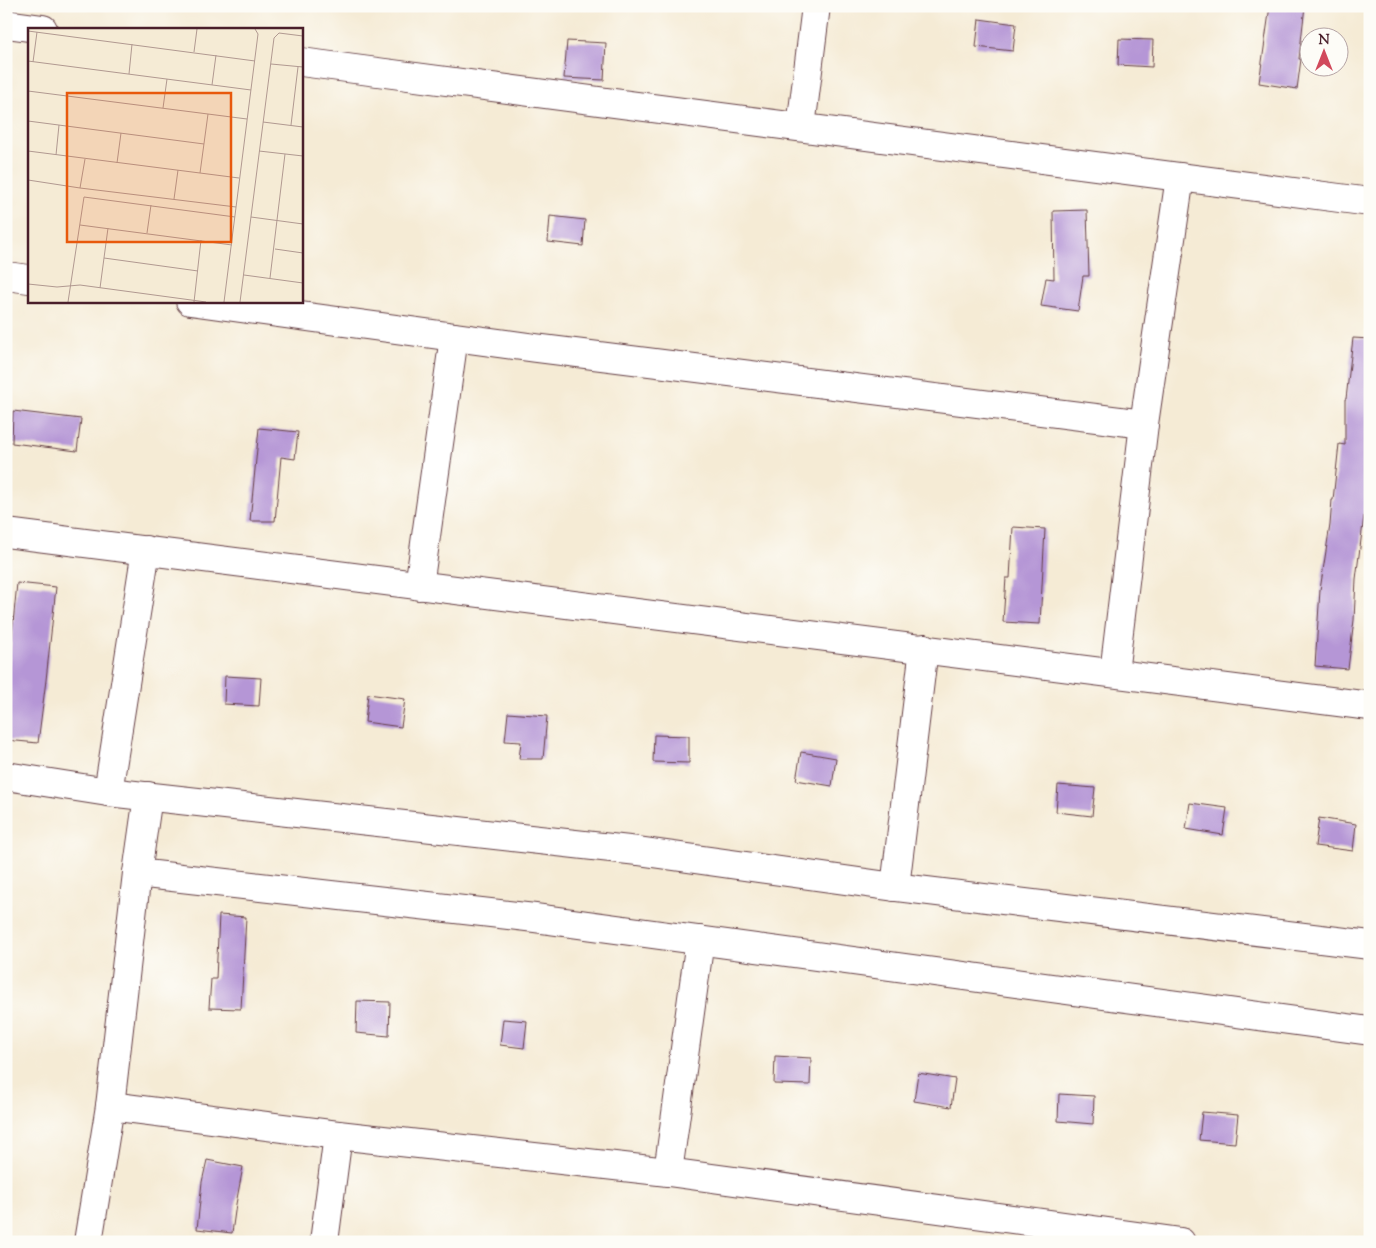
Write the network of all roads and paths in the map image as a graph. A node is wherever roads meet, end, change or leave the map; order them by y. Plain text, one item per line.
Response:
1 (816, 6) edge
2 (6, 24) edge
3 (36, 28) edge
4 (302, 62) edge
5 (801, 127) junction
6 (1180, 177) junction
7 (1370, 202) edge
8 (6, 276) edge
9 (28, 279) edge
10 (197, 302) edge
11 (454, 337) junction
12 (1144, 424) junction
13 (6, 533) edge
14 (146, 550) junction
15 (419, 586) junction
16 (924, 648) junction
17 (1114, 673) junction
18 (1370, 706) edge
19 (6, 776) edge
20 (108, 792) junction
21 (148, 796) junction
22 (137, 873) junction
23 (896, 887) junction
24 (700, 940) junction
25 (1370, 945) edge
26 (1370, 1031) edge
27 (110, 1106) junction
28 (338, 1135) junction
29 (668, 1172) junction
30 (1123, 1238) edge
31 (88, 1242) edge
32 (324, 1242) edge
33 (1182, 1242) edge

1 - 5 street
2 - 3 street
4 - 5 street
5 - 6 street
6 - 7 street
6 - 12 street
8 - 9 street
10 - 11 street
11 - 12 street
11 - 15 street
12 - 17 street
13 - 14 street
14 - 15 street
14 - 20 street
15 - 16 street
16 - 17 street
16 - 23 street
17 - 18 street
19 - 20 street
20 - 21 street
21 - 22 street
21 - 23 street
22 - 24 street
22 - 27 street
23 - 25 street
24 - 26 street
24 - 29 street
27 - 28 street
27 - 31 street
28 - 29 street
28 - 32 street
29 - 30 street
30 - 33 street

